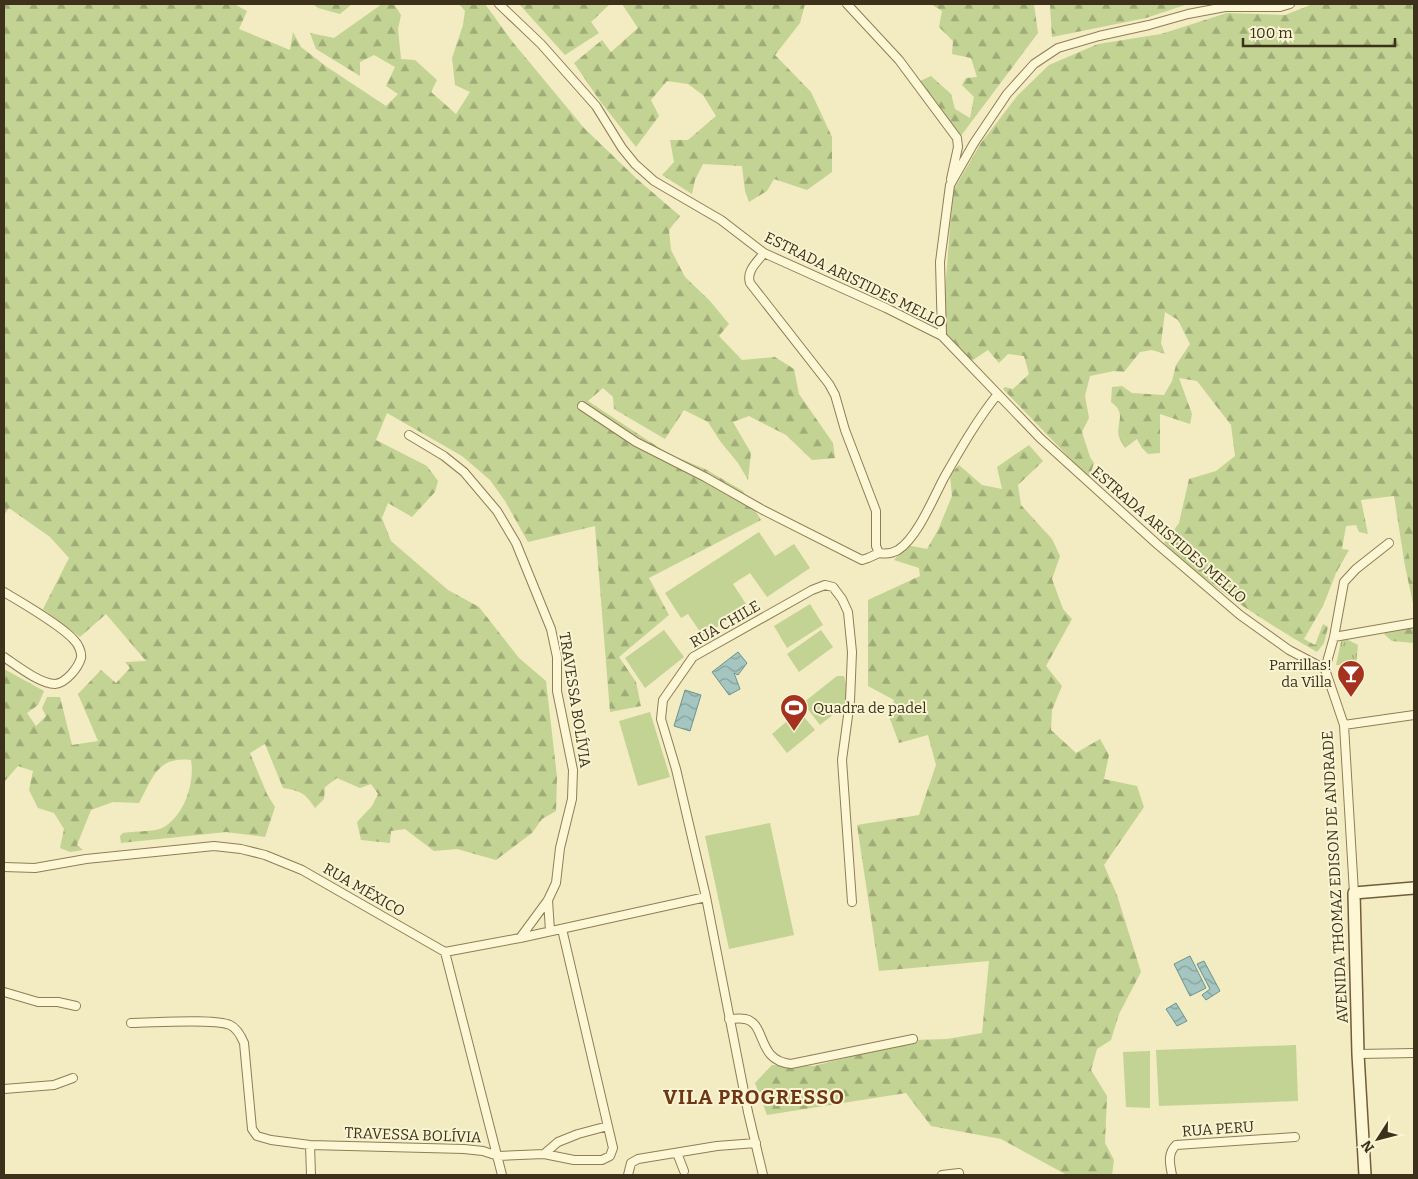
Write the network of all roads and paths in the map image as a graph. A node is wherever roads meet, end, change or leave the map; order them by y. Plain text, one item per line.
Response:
1 (499, 4) edge
2 (847, 4) edge
3 (1290, 4) edge
4 (950, 185) junction
5 (764, 253) junction
6 (942, 336) junction
7 (997, 395) junction
8 (582, 406) dead end
9 (410, 435) dead end
10 (1389, 543) dead end
11 (879, 552) junction
12 (4, 592) edge
13 (1414, 623) edge
14 (1334, 637) junction
15 (4, 657) edge
16 (1325, 669) junction
17 (1414, 715) edge
18 (1344, 725) junction
19 (4, 867) edge
20 (1414, 888) edge
21 (1354, 894) junction
22 (706, 897) junction
23 (548, 900) junction
24 (852, 902) dead end
25 (562, 929) junction
26 (550, 931) junction
27 (520, 938) junction
28 (445, 952) junction
29 (4, 992) edge
30 (76, 1006) dead end
31 (729, 1019) junction
32 (131, 1023) dead end
33 (913, 1039) dead end
34 (1414, 1053) edge
35 (1358, 1054) junction
36 (73, 1078) dead end
37 (4, 1088) edge
38 (608, 1126) junction
39 (1295, 1137) dead end
40 (756, 1143) junction
41 (310, 1145) junction
42 (677, 1153) junction
43 (544, 1154) junction
44 (498, 1156) junction
45 (684, 1171) dead end
46 (959, 1173) dead end
47 (310, 1175) edge
48 (502, 1175) edge
49 (628, 1175) edge
50 (763, 1175) edge
51 (942, 1175) edge
52 (1172, 1175) edge
53 (1365, 1175) edge

1 - 5 street, ESTRADA ARISTIDES MELLO
2 - 4 street
3 - 4 street
4 - 6 street
5 - 6 street, ESTRADA ARISTIDES MELLO
5 - 11 street
6 - 7 street, ESTRADA ARISTIDES MELLO
7 - 11 street
7 - 16 street, ESTRADA ARISTIDES MELLO
8 - 11 street
9 - 23 street, TRAVESSA BOLÍVIA
10 - 14 street
12 - 15 street
13 - 14 street
14 - 16 street
16 - 18 street, AVENIDA THOMAZ EDISON DE ANDRADE
17 - 18 street
18 - 21 street, AVENIDA THOMAZ EDISON DE ANDRADE
19 - 28 street, RUA MÉXICO
20 - 21 street
21 - 35 street, AVENIDA THOMAZ EDISON DE ANDRADE
22 - 24 street, RUA CHILE
22 - 25 street
22 - 31 street, RUA CHILE
23 - 26 street, TRAVESSA BOLÍVIA
23 - 27 street, TRAVESSA BOLÍVIA
25 - 26 street
25 - 38 street, TRAVESSA BOLÍVIA
26 - 27 street
27 - 28 street
28 - 44 street
29 - 30 street
31 - 33 street
31 - 40 street, RUA CHILE
32 - 41 street, TRAVESSA BOLÍVIA
34 - 35 street
35 - 53 street, AVENIDA THOMAZ EDISON DE ANDRADE
36 - 37 street
38 - 43 street
38 - 43 street, TRAVESSA BOLÍVIA
39 - 52 street, RUA PERU
40 - 42 street
40 - 50 street, RUA CHILE
41 - 44 street, TRAVESSA BOLÍVIA
41 - 47 street
42 - 45 street
42 - 49 street
43 - 44 street, TRAVESSA BOLÍVIA
44 - 48 street
46 - 51 street

